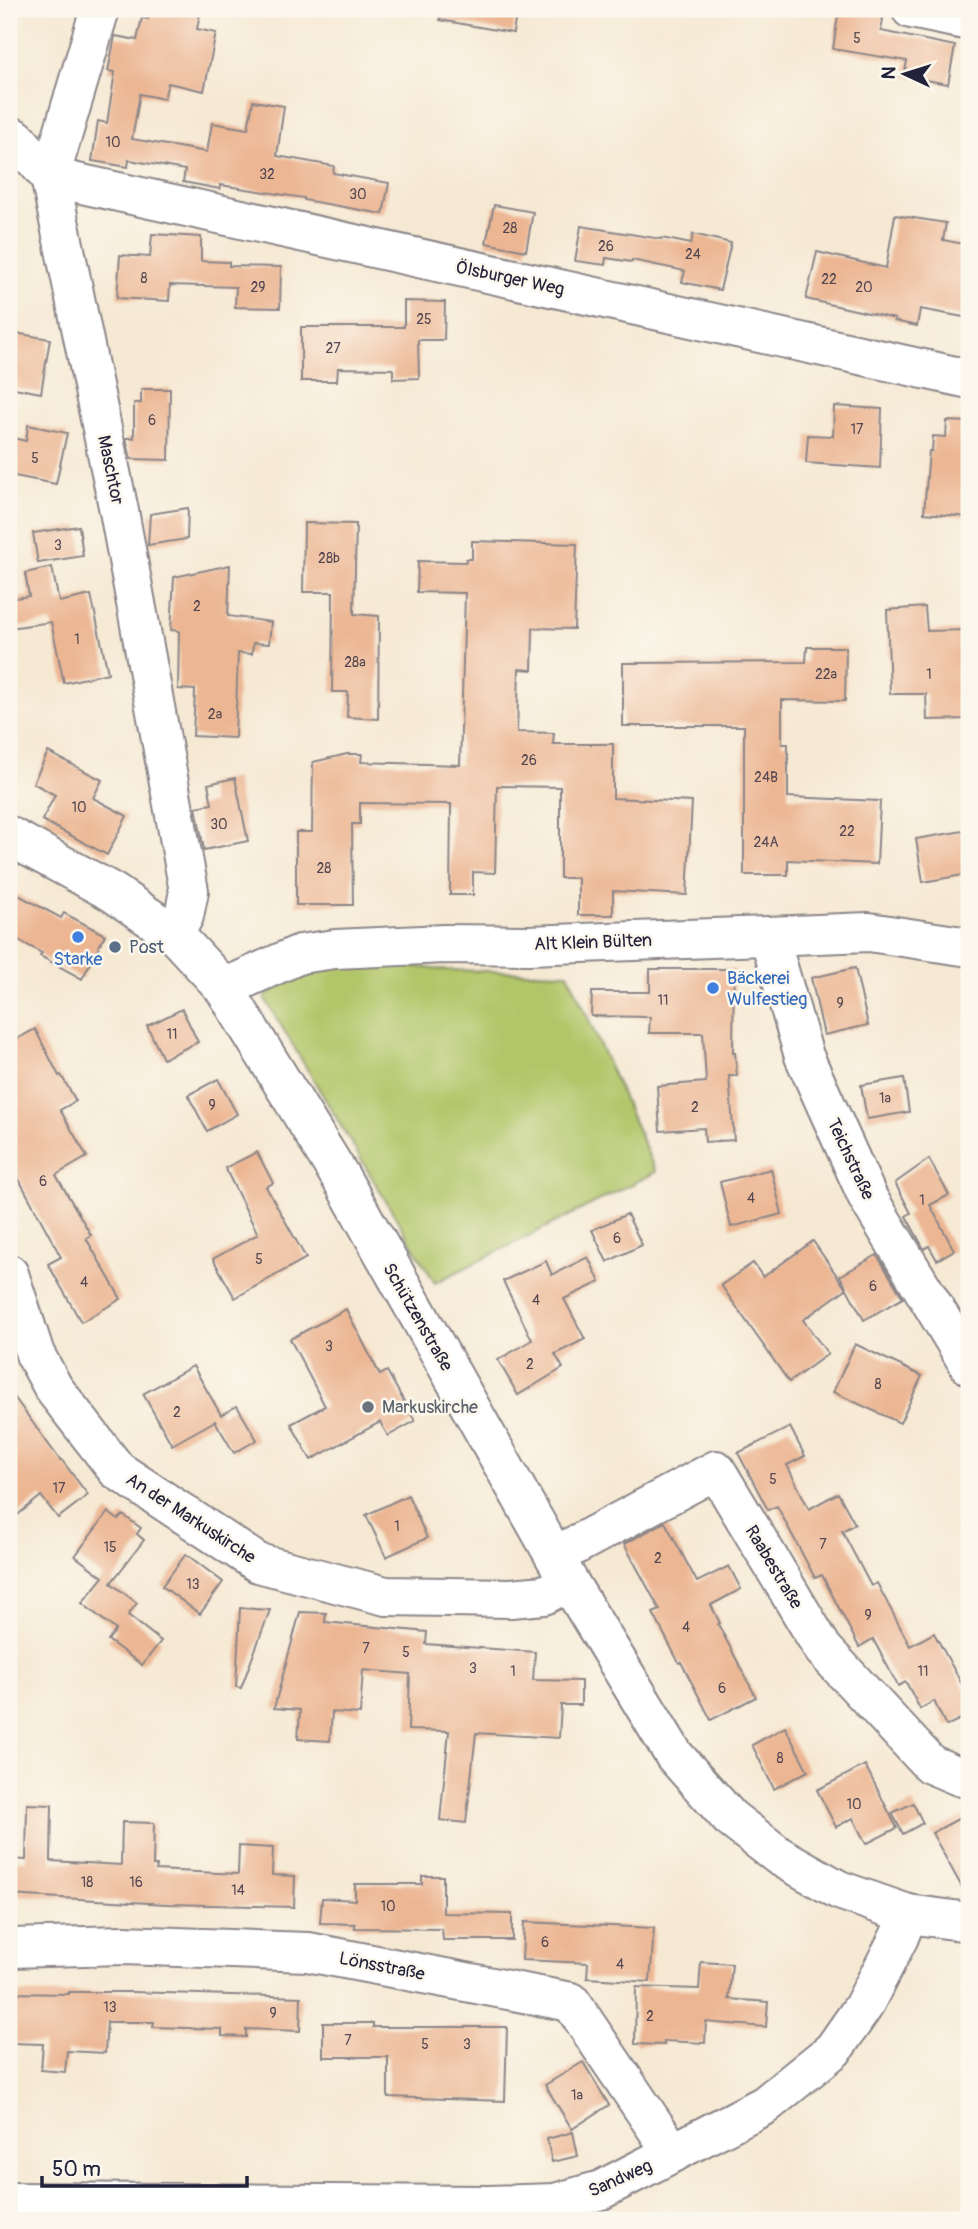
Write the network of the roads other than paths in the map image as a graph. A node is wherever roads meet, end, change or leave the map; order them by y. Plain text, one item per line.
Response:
1 (100, 9) edge
2 (911, 9) edge
3 (969, 21) edge
4 (9, 135) edge
5 (50, 177) junction
6 (969, 379) edge
7 (9, 836) edge
8 (174, 934) junction
9 (769, 936) junction
10 (969, 947) edge
11 (224, 988) junction
12 (9, 1274) edge
13 (969, 1365) edge
14 (562, 1569) junction
15 (969, 1777) edge
16 (908, 1914) junction
17 (969, 1922) edge
18 (9, 1948) edge
19 (673, 2153) junction
20 (9, 2202) edge

1 - 5 street, Maschtor
2 - 3 street
4 - 5 street
5 - 6 street, Ölsburger Weg
5 - 8 street, Maschtor
7 - 8 street, Schützenstraße
8 - 11 street, Schützenstraße
9 - 10 street, Alt Klein Bülten
9 - 11 street, Alt Klein Bülten
9 - 13 street, Teichstraße
11 - 14 street, Schützenstraße
12 - 14 street, An der Markuskirche
14 - 15 street, Raabestraße
14 - 16 street, Schützenstraße
16 - 17 street, Schützenstraße
16 - 19 street, Sandweg
18 - 19 street, Lönsstraße
19 - 20 street, Sandweg

